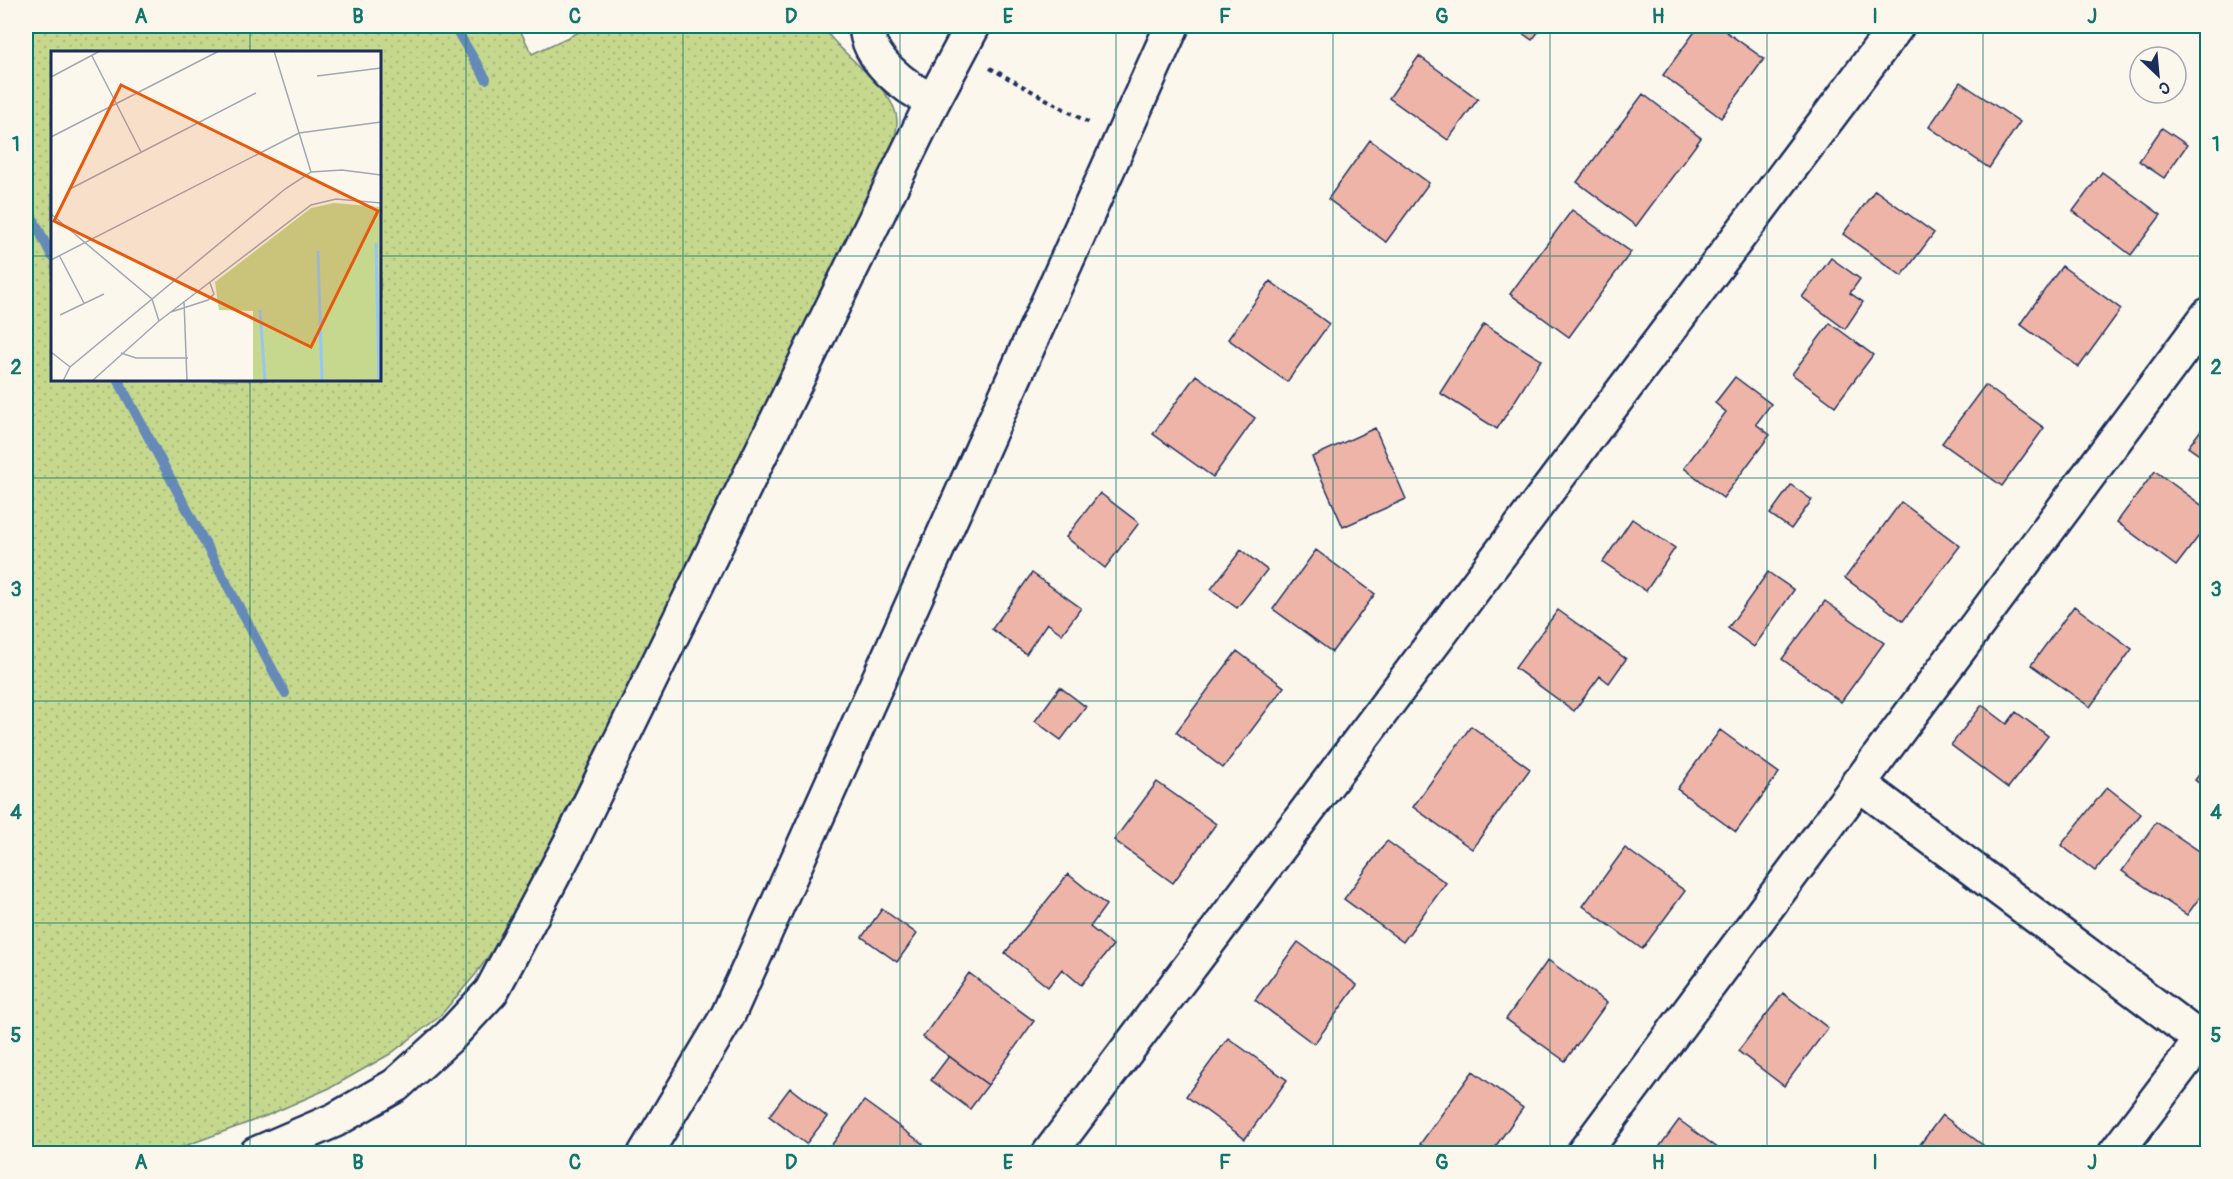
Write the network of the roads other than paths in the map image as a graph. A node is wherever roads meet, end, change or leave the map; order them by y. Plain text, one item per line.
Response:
1 (866, 26) edge
2 (973, 26) edge
3 (1172, 26) edge
4 (1897, 26) edge
5 (933, 101) junction
6 (2208, 315) edge
7 (1858, 783) junction
8 (2205, 1039) edge
9 (256, 1154) edge
10 (645, 1154) edge
11 (1049, 1154) edge
12 (1583, 1154) edge
13 (2115, 1154) edge

1 - 5 street
2 - 5 street
3 - 10 street
4 - 11 street
5 - 9 street
6 - 7 street
7 - 8 street
7 - 12 street
8 - 13 street

